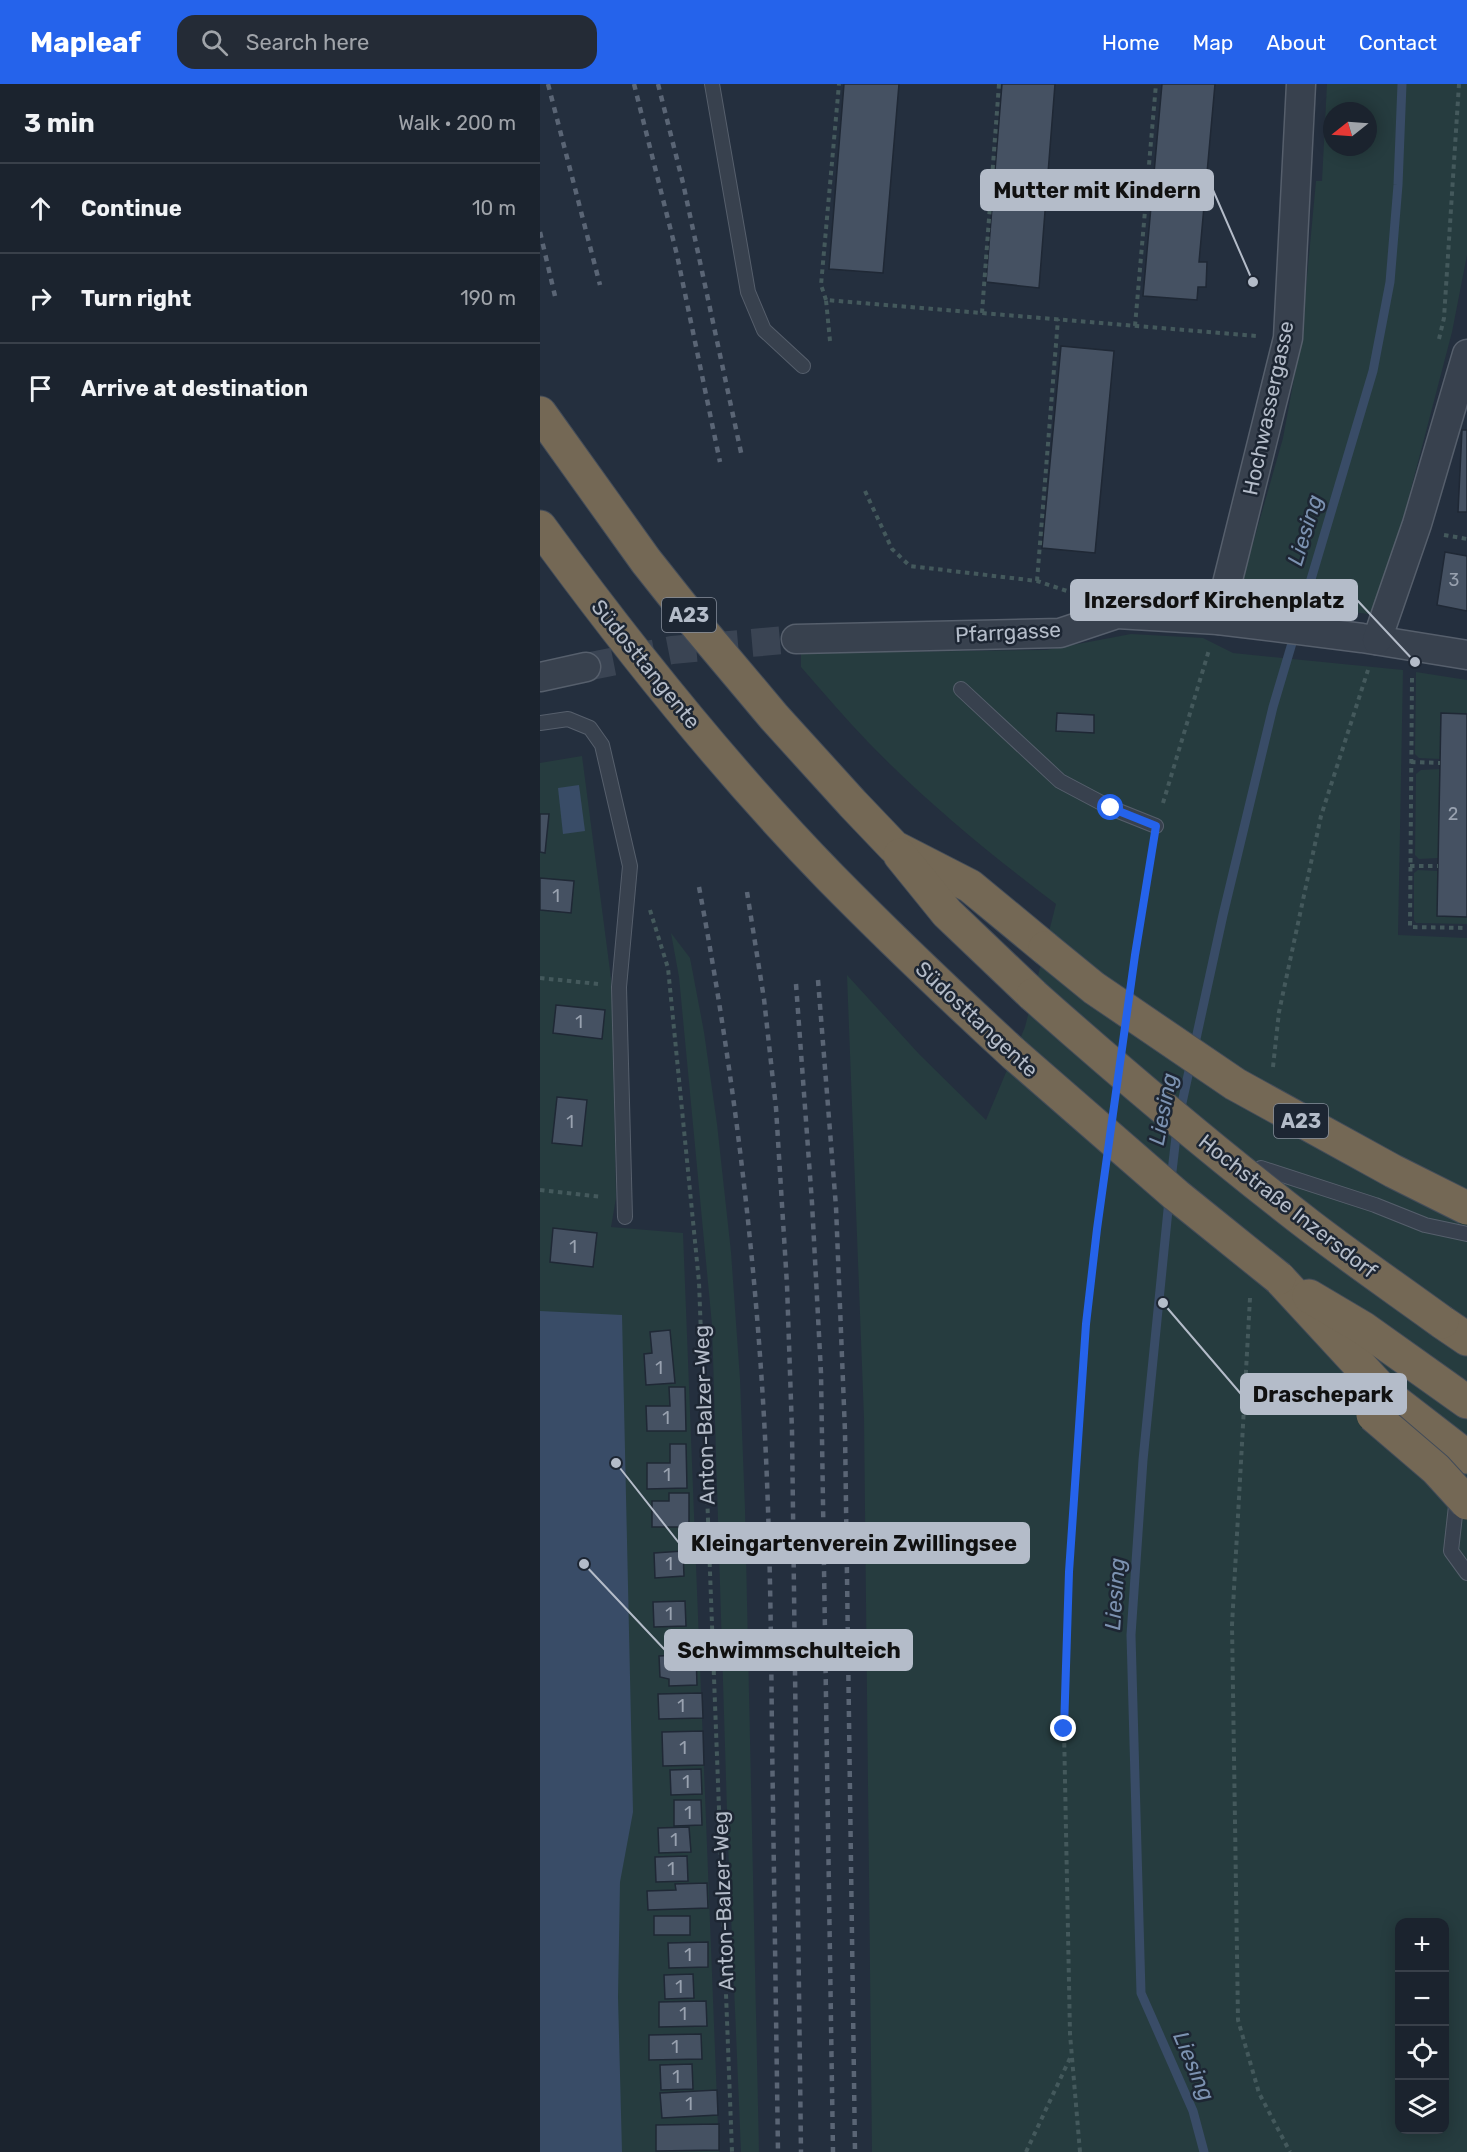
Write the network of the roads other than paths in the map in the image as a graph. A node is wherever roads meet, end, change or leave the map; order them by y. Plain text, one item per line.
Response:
1 (712, 84) edge
2 (1301, 84) edge
3 (1467, 354) edge
4 (803, 366) dead end
5 (540, 413) edge
6 (540, 527) edge
7 (1229, 621) junction
8 (796, 639) tunnel mouth
9 (1369, 639) junction
10 (1467, 655) edge
11 (586, 667) tunnel mouth
12 (540, 677) edge
13 (961, 689) dead end
14 (540, 723) edge
15 (1156, 826) road end
16 (894, 847) junction
17 (1261, 1168) dead end
18 (1467, 1208) edge
19 (625, 1217) dead end
20 (1467, 1234) edge
21 (1279, 1278) junction
22 (1467, 1339) edge
23 (1467, 1401) edge
24 (1465, 1476) edge
25 (1467, 1573) edge

1 - 4 lane
2 - 7 street, Hochwassergasse
3 - 9 street
5 - 16 highway, A23
6 - 21 highway, Südosttangente, bridge
7 - 8 street, Pfarrgasse
7 - 9 street, Pfarrgasse
9 - 10 street, Pfarrgasse
11 - 12 street
13 - 15 lane
14 - 19 lane
16 - 18 highway, A23, bridge
16 - 22 highway, Hochstraße Inzersdorf, bridge
17 - 20 lane
21 - 23 highway
21 - 24 highway, Südosttangente
21 - 24 highway, bridge
24 - 25 lane

